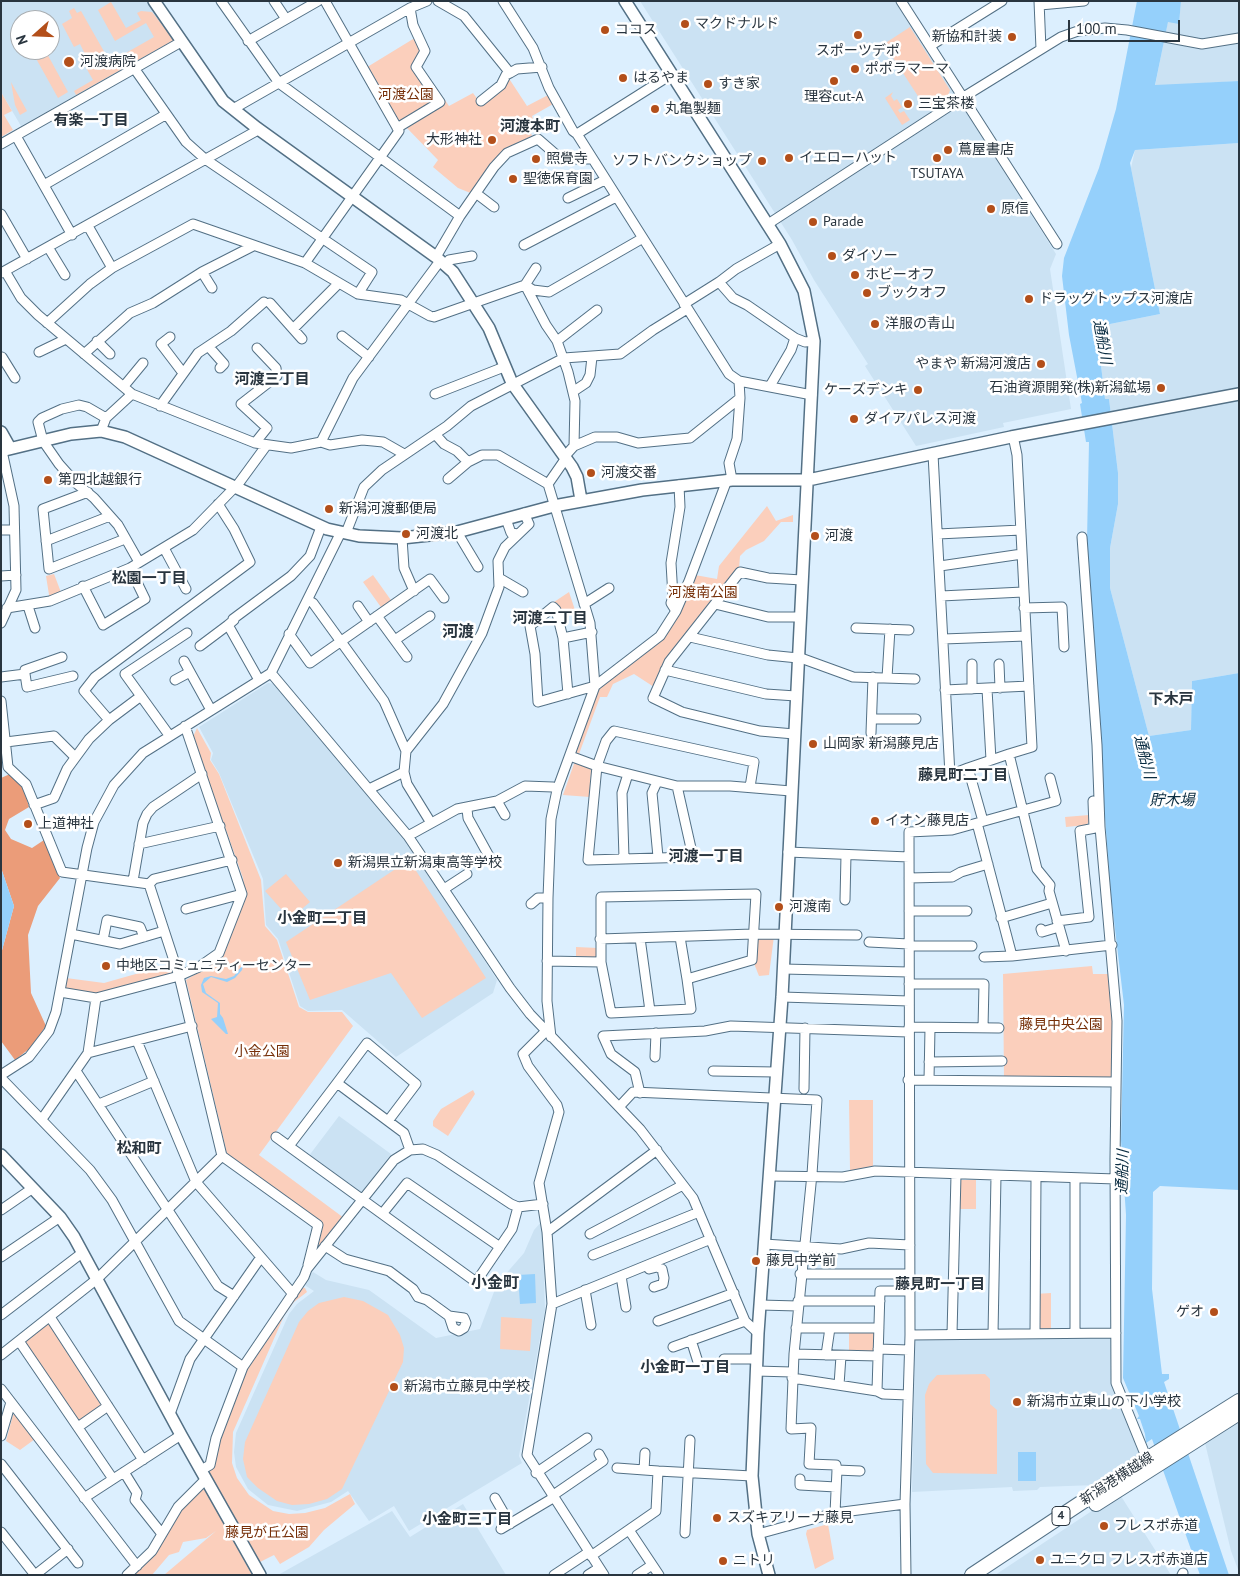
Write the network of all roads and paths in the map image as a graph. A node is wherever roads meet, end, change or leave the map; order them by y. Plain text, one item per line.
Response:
1 (154, 1) edge
2 (221, 1) edge
3 (274, 1) edge
4 (318, 1) edge
5 (325, 1) edge
6 (427, 1) edge
7 (438, 1) edge
8 (503, 1) edge
9 (625, 1) edge
10 (901, 1) edge
11 (1002, 1) edge
12 (1084, 1) edge
13 (1039, 3) edge
14 (410, 8) junction
15 (286, 19) junction
16 (1239, 38) edge
17 (248, 41) junction
18 (181, 42) junction
19 (349, 44) junction
20 (930, 46) junction
21 (1041, 49) junction
22 (542, 67) junction
23 (134, 68) junction
24 (510, 73) junction
25 (672, 74) junction
26 (278, 84) junction
27 (962, 98) junction
28 (481, 101) dead end
29 (233, 109) junction
30 (166, 115) junction
31 (397, 128) junction
32 (258, 130) junction
33 (577, 134) junction
34 (16, 136) junction
35 (1, 144) edge
36 (380, 157) junction
37 (205, 159) junction
38 (592, 159) junction
39 (605, 180) junction
40 (44, 185) junction
41 (477, 194) junction
42 (352, 197) junction
43 (616, 197) junction
44 (568, 198) dead end
45 (494, 207) dead end
46 (1, 214) edge
47 (460, 216) junction
48 (768, 224) junction
49 (88, 226) junction
50 (72, 234) junction
51 (323, 238) junction
52 (643, 238) junction
53 (780, 244) junction
54 (1057, 244) dead end
55 (524, 245) dead end
56 (252, 246) junction
57 (48, 247) junction
58 (472, 256) dead end
59 (27, 259) junction
60 (440, 261) junction
61 (305, 263) junction
62 (112, 268) junction
63 (536, 268) dead end
64 (3, 272) edge
65 (202, 272) junction
66 (65, 275) dead end
67 (719, 282) junction
68 (338, 284) junction
69 (525, 285) junction
70 (212, 288) dead end
71 (358, 294) junction
72 (474, 302) junction
73 (408, 304) junction
74 (686, 306) junction
75 (597, 310) dead end
76 (47, 323) junction
77 (293, 328) junction
78 (342, 336) dead end
79 (170, 337) dead end
80 (795, 338) junction
81 (66, 339) junction
82 (302, 339) dead end
83 (97, 341) junction
84 (814, 341) junction
85 (557, 342) junction
86 (209, 347) junction
87 (257, 348) dead end
88 (39, 352) dead end
89 (84, 354) junction
90 (110, 354) dead end
91 (2, 357) edge
92 (369, 357) junction
93 (592, 357) junction
94 (564, 358) junction
95 (143, 362) dead end
96 (504, 367) junction
97 (4, 368) edge
98 (220, 368) dead end
99 (183, 373) junction
100 (14, 378) dead end
101 (739, 381) junction
102 (512, 383) junction
103 (124, 386) junction
104 (770, 386) junction
105 (574, 392) junction
106 (132, 394) junction
107 (435, 394) dead end
108 (1239, 394) edge
109 (812, 395) junction
110 (740, 398) junction
111 (160, 406) junction
112 (106, 418) junction
113 (101, 431) junction
114 (1, 432) edge
115 (436, 434) junction
116 (1013, 436) junction
117 (43, 441) junction
118 (321, 442) junction
119 (255, 443) junction
120 (266, 446) junction
121 (574, 446) junction
122 (5, 450) edge
123 (404, 454) junction
124 (933, 454) junction
125 (565, 457) junction
126 (468, 462) junction
127 (448, 479) dead end
128 (730, 480) junction
129 (808, 480) junction
130 (548, 484) junction
131 (679, 485) junction
132 (235, 487) junction
133 (88, 492) junction
134 (581, 500) junction
135 (218, 504) junction
136 (554, 506) junction
137 (524, 513) junction
138 (110, 516) junction
139 (506, 519) junction
140 (322, 527) junction
141 (1, 530) edge
142 (14, 530) junction
143 (1021, 530) junction
144 (343, 532) junction
145 (457, 532) junction
146 (518, 534) junction
147 (938, 534) junction
148 (1082, 537) dead end
149 (402, 538) junction
150 (126, 539) junction
151 (46, 541) junction
152 (164, 548) junction
153 (1022, 554) junction
154 (139, 562) junction
155 (940, 566) junction
156 (478, 567) dead end
157 (130, 568) junction
158 (16, 575) junction
159 (1, 576) edge
160 (499, 578) junction
161 (802, 580) junction
162 (83, 586) junction
163 (609, 588) dead end
164 (186, 589) dead end
165 (414, 591) junction
166 (523, 592) dead end
167 (1023, 592) junction
168 (941, 596) junction
169 (444, 598) dead end
170 (308, 600) junction
171 (584, 604) junction
172 (715, 604) junction
173 (28, 606) junction
174 (358, 606) dead end
175 (1024, 608) junction
176 (5, 611) edge
177 (676, 611) junction
178 (378, 616) junction
179 (430, 616) dead end
180 (800, 617) junction
181 (369, 622) junction
182 (1, 623) edge
183 (228, 626) junction
184 (35, 628) dead end
185 (856, 628) dead end
186 (890, 629) junction
187 (909, 630) dead end
188 (592, 632) junction
189 (187, 633) dead end
190 (289, 634) junction
191 (1026, 636) junction
192 (690, 637) junction
193 (563, 638) junction
194 (943, 639) junction
195 (395, 640) junction
196 (342, 642) junction
197 (200, 646) dead end
198 (1064, 646) dead end
199 (62, 657) dead end
200 (407, 657) dead end
201 (798, 658) junction
202 (184, 661) dead end
203 (972, 664) dead end
204 (999, 664) dead end
205 (665, 670) junction
206 (190, 672) junction
207 (271, 673) junction
208 (25, 674) junction
209 (73, 676) dead end
210 (1, 677) edge
211 (873, 677) junction
212 (887, 678) junction
213 (914, 679) dead end
214 (175, 680) dead end
215 (259, 680) junction
216 (595, 686) junction
217 (1029, 686) junction
218 (1000, 688) junction
219 (972, 689) junction
220 (987, 689) junction
221 (945, 690) junction
222 (568, 694) junction
223 (141, 696) junction
224 (796, 696) junction
225 (1, 702) edge
226 (2, 707) edge
227 (211, 710) junction
228 (872, 719) junction
229 (916, 719) dead end
230 (109, 720) junction
231 (185, 726) junction
232 (871, 733) dead end
233 (794, 734) junction
234 (169, 736) junction
235 (6, 742) junction
236 (406, 751) junction
237 (1009, 754) junction
238 (74, 756) junction
239 (570, 756) junction
240 (991, 760) junction
241 (597, 766) junction
242 (968, 768) junction
243 (404, 772) junction
244 (202, 774) junction
245 (628, 774) junction
246 (1050, 778) dead end
247 (657, 782) junction
248 (677, 786) junction
249 (750, 787) junction
250 (369, 789) junction
251 (557, 790) junction
252 (791, 791) junction
253 (497, 801) junction
254 (34, 805) junction
255 (467, 808) junction
256 (1024, 810) junction
257 (505, 815) dead end
258 (980, 822) junction
259 (431, 823) junction
260 (220, 826) junction
261 (1097, 828) junction
262 (408, 836) junction
263 (139, 844) junction
264 (788, 852) junction
265 (846, 855) junction
266 (658, 857) junction
267 (909, 857) junction
268 (490, 858) dead end
269 (624, 858) junction
270 (232, 860) junction
271 (988, 864) junction
272 (467, 874) dead end
273 (82, 875) junction
274 (909, 878) junction
275 (133, 881) junction
276 (149, 884) junction
277 (444, 889) junction
278 (242, 894) junction
279 (548, 898) junction
280 (845, 900) dead end
281 (1052, 903) junction
282 (531, 904) dead end
283 (186, 909) dead end
284 (909, 911) junction
285 (967, 911) dead end
286 (1001, 918) junction
287 (1058, 924) junction
288 (1041, 929) dead end
289 (164, 931) junction
290 (71, 934) junction
291 (753, 934) junction
292 (785, 934) junction
293 (857, 935) dead end
294 (680, 937) junction
295 (144, 938) junction
296 (640, 938) junction
297 (600, 939) junction
298 (103, 940) junction
299 (869, 942) dead end
300 (909, 945) junction
301 (1112, 945) junction
302 (972, 946) dead end
303 (1066, 951) junction
304 (1012, 956) junction
305 (984, 958) dead end
306 (547, 961) junction
307 (601, 962) junction
308 (783, 969) junction
309 (909, 972) junction
310 (180, 976) junction
311 (687, 979) junction
312 (909, 984) junction
313 (60, 992) junction
314 (782, 997) junction
315 (96, 998) junction
316 (909, 1001) junction
317 (650, 1011) junction
318 (192, 1026) junction
319 (598, 1026) dead end
320 (779, 1027) junction
321 (805, 1028) junction
322 (930, 1028) junction
323 (984, 1028) junction
324 (999, 1028) dead end
325 (908, 1030) junction
326 (656, 1033) junction
327 (548, 1034) junction
328 (603, 1036) junction
329 (136, 1040) junction
330 (88, 1053) junction
331 (655, 1056) dead end
332 (1002, 1061) dead end
333 (929, 1062) junction
334 (76, 1071) junction
335 (713, 1071) dead end
336 (776, 1072) junction
337 (1, 1076) edge
338 (908, 1080) junction
339 (929, 1080) junction
340 (154, 1081) junction
341 (1115, 1082) junction
342 (337, 1083) junction
343 (804, 1089) dead end
344 (640, 1093) junction
345 (775, 1098) junction
346 (99, 1104) junction
347 (619, 1107) junction
348 (42, 1119) junction
349 (388, 1121) junction
350 (276, 1137) dead end
351 (289, 1146) junction
352 (410, 1150) junction
353 (657, 1150) junction
354 (1, 1155) edge
355 (222, 1156) junction
356 (909, 1173) junction
357 (812, 1174) junction
358 (956, 1175) junction
359 (769, 1176) junction
360 (996, 1176) junction
361 (1036, 1176) junction
362 (1075, 1178) junction
363 (1116, 1179) junction
364 (196, 1182) junction
365 (683, 1185) junction
366 (33, 1188) junction
367 (363, 1200) junction
368 (543, 1204) junction
369 (518, 1207) junction
370 (169, 1209) junction
371 (1, 1210) edge
372 (699, 1212) junction
373 (382, 1214) junction
374 (60, 1217) junction
375 (547, 1232) junction
376 (590, 1234) dead end
377 (711, 1239) junction
378 (136, 1242) junction
379 (764, 1244) junction
380 (910, 1244) junction
381 (325, 1246) junction
382 (804, 1246) junction
383 (500, 1247) junction
384 (82, 1253) junction
385 (593, 1255) dead end
386 (1, 1257) edge
387 (261, 1257) junction
388 (648, 1265) junction
389 (307, 1268) junction
390 (800, 1274) junction
391 (910, 1274) junction
392 (620, 1276) junction
393 (97, 1279) junction
394 (654, 1287) dead end
395 (585, 1290) junction
396 (910, 1291) junction
397 (734, 1293) junction
398 (293, 1294) junction
399 (234, 1296) junction
400 (880, 1301) junction
401 (798, 1303) junction
402 (552, 1304) junction
403 (760, 1304) junction
404 (626, 1307) dead end
405 (1, 1315) edge
406 (449, 1316) dead end
407 (50, 1317) junction
408 (658, 1321) dead end
409 (745, 1321) junction
410 (592, 1325) dead end
411 (796, 1328) junction
412 (830, 1328) junction
413 (879, 1328) junction
414 (758, 1333) junction
415 (1075, 1333) junction
416 (1116, 1333) junction
417 (952, 1334) junction
418 (993, 1334) junction
419 (1035, 1334) junction
420 (910, 1335) junction
421 (204, 1340) junction
422 (691, 1340) junction
423 (19, 1341) junction
424 (673, 1347) dead end
425 (909, 1350) junction
426 (878, 1352) junction
427 (794, 1354) junction
428 (1, 1355) edge
429 (826, 1355) junction
430 (841, 1356) junction
431 (724, 1359) dead end
432 (698, 1362) dead end
433 (756, 1365) junction
434 (243, 1367) junction
435 (792, 1375) junction
436 (839, 1385) junction
437 (1, 1389) edge
438 (877, 1391) junction
439 (908, 1395) junction
440 (1239, 1401) edge
441 (11, 1402) junction
442 (108, 1406) junction
443 (1239, 1413) edge
444 (170, 1414) junction
445 (78, 1427) junction
446 (1195, 1434) junction
447 (181, 1435) junction
448 (1, 1436) edge
449 (587, 1438) dead end
450 (690, 1440) dead end
451 (645, 1452) dead end
452 (599, 1454) dead end
453 (143, 1460) junction
454 (1151, 1460) junction
455 (1, 1464) edge
456 (617, 1468) dead end
457 (644, 1470) junction
458 (837, 1470) junction
459 (658, 1471) junction
460 (860, 1471) dead end
461 (124, 1472) junction
462 (536, 1473) junction
463 (687, 1473) junction
464 (204, 1475) junction
465 (752, 1476) junction
466 (113, 1479) junction
467 (800, 1480) dead end
468 (836, 1487) junction
469 (552, 1497) junction
470 (84, 1498) junction
471 (495, 1498) dead end
472 (905, 1504) junction
473 (835, 1513) junction
474 (510, 1524) junction
475 (501, 1529) dead end
476 (629, 1530) junction
477 (1, 1532) edge
478 (685, 1533) dead end
479 (162, 1534) junction
480 (758, 1534) junction
481 (68, 1549) junction
482 (590, 1554) junction
483 (78, 1563) dead end
484 (652, 1565) junction
485 (137, 1566) junction
486 (601, 1571) edge
487 (35, 1575) edge
488 (127, 1575) edge
489 (260, 1575) edge
490 (554, 1575) edge
491 (588, 1575) edge
492 (637, 1575) edge
493 (659, 1575) edge
494 (769, 1575) edge
495 (906, 1575) edge
496 (972, 1575) edge
497 (986, 1575) edge

1 - 18 street
2 - 17 street
3 - 15 street
4 - 15 street
5 - 19 street
6 - 14 street
7 - 24 street
8 - 22 street
9 - 25 street
10 - 20 street
11 - 20 street
12 - 13 street
13 - 21 street
14 - 19 street
14 - 31 street
15 - 17 street
16 - 21 street
17 - 26 street
18 - 23 street
18 - 29 street
19 - 26 street
19 - 31 street
20 - 27 street
21 - 27 street
22 - 24 street
22 - 33 street
23 - 30 street
23 - 34 street
24 - 28 street
25 - 33 street
25 - 48 street
26 - 29 street
26 - 36 street
27 - 48 street
27 - 54 street
29 - 32 street
30 - 37 street
30 - 40 street
31 - 36 street
32 - 37 street
32 - 42 street
33 - 38 street
34 - 35 street
34 - 40 street
36 - 42 street
36 - 47 street
37 - 49 street
37 - 51 street
38 - 39 street
38 - 41 street
39 - 43 street
39 - 44 street
40 - 50 street
41 - 45 street
41 - 47 street
42 - 51 street
42 - 60 street
43 - 52 street
43 - 55 street
46 - 59 street
47 - 60 street
48 - 53 street
49 - 50 street
49 - 62 street
50 - 57 street
51 - 61 street
51 - 71 street
52 - 69 street
52 - 74 street
53 - 67 street
53 - 84 street
56 - 61 street
56 - 62 street
56 - 65 street
57 - 59 street
57 - 66 street
58 - 60 street
59 - 64 street
60 - 72 street
60 - 73 street
61 - 68 street
62 - 76 street
63 - 69 street
64 - 76 street
65 - 70 street
65 - 83 street
67 - 74 street
67 - 80 street
68 - 71 street
68 - 77 street
69 - 72 street
69 - 85 street
71 - 73 street
72 - 73 street
72 - 96 street
73 - 92 street
74 - 93 street
74 - 101 street
75 - 85 street
76 - 81 street
77 - 82 street
77 - 86 street
78 - 92 street
79 - 99 street
80 - 84 street
80 - 104 street
81 - 88 street
81 - 89 street
83 - 89 street
83 - 90 street
84 - 109 street
85 - 94 street
86 - 98 street
86 - 99 street
87 - 119 street
89 - 103 street
91 - 97 street
92 - 118 street
93 - 94 street
93 - 105 street
94 - 102 street
94 - 105 street
95 - 103 street
96 - 102 street
96 - 107 street
97 - 100 street
99 - 111 street
101 - 104 street
101 - 110 street
102 - 115 street
102 - 125 street
103 - 106 street
104 - 109 street
105 - 121 street
106 - 111 street
106 - 112 street
108 - 116 street
109 - 129 street
110 - 121 street
110 - 128 street
111 - 119 street
112 - 113 street
112 - 117 street
113 - 117 street
113 - 132 street
114 - 122 street
115 - 123 street
115 - 126 street
116 - 124 street
116 - 143 street
117 - 122 street
117 - 133 street
118 - 120 street
118 - 123 street
119 - 120 street
120 - 132 street
121 - 125 street
122 - 142 street
123 - 144 street
124 - 129 street
124 - 147 street
125 - 130 street
125 - 134 street
126 - 127 street
126 - 130 street
128 - 129 street
128 - 131 street
128 - 177 street
129 - 161 street
130 - 136 street
131 - 134 street
131 - 177 street
132 - 135 street
132 - 140 street
133 - 138 street
133 - 151 street
134 - 136 street
135 - 152 street
135 - 230 street
136 - 137 street
136 - 171 street
137 - 139 street
137 - 146 street
138 - 150 street
138 - 151 street
139 - 145 street
139 - 146 street
140 - 144 street
140 - 183 street
141 - 142 street
142 - 158 street
143 - 147 street
143 - 153 street
144 - 149 street
144 - 170 street
145 - 149 street
145 - 156 street
146 - 160 street
147 - 155 street
148 - 261 street
149 - 165 street
150 - 151 street
150 - 154 street
152 - 154 street
152 - 164 street
153 - 155 street
153 - 167 street
154 - 157 street
155 - 168 street
157 - 162 street
157 - 162 street
158 - 159 street
158 - 176 street
160 - 166 street
160 - 236 street
161 - 172 street
161 - 180 street
162 - 173 street
163 - 171 street
165 - 169 street
165 - 178 street
167 - 168 street
167 - 175 street
168 - 194 street
170 - 190 street
170 - 196 street
171 - 188 street
172 - 180 street
172 - 192 street
173 - 176 street
173 - 184 street
174 - 181 street
175 - 191 street
175 - 198 street
176 - 182 street
177 - 216 street
178 - 181 street
178 - 195 street
179 - 195 street
180 - 201 street
181 - 196 street
183 - 197 street
183 - 215 street
185 - 186 street
186 - 187 street
186 - 212 street
188 - 193 street
188 - 216 street
189 - 223 street
190 - 196 street
190 - 207 street
191 - 194 street
191 - 217 street
192 - 201 street
192 - 205 street
193 - 222 street
193 - 222 street
194 - 221 street
195 - 200 street
196 - 236 street
199 - 208 street
201 - 211 street
201 - 224 street
202 - 206 street
203 - 219 street
204 - 218 street
205 - 224 street
205 - 233 street
206 - 214 street
206 - 227 street
207 - 215 street
207 - 250 street
208 - 209 street
208 - 210 street
211 - 212 street
211 - 228 street
212 - 213 street
215 - 227 street
216 - 222 street
216 - 239 street
217 - 218 street
217 - 237 street
218 - 220 street
219 - 220 street
219 - 221 street
220 - 240 street
221 - 242 street
223 - 230 street
223 - 234 street
224 - 233 street
225 - 226 street
226 - 235 street
227 - 231 street
228 - 229 street
228 - 232 street
230 - 238 street
231 - 234 street
231 - 244 street
233 - 252 street
234 - 273 street
235 - 238 street
235 - 254 street
236 - 243 street
237 - 240 street
237 - 256 street
238 - 254 street
239 - 241 street
239 - 251 street
240 - 242 street
241 - 245 street
241 - 249 street
241 - 269 street
242 - 258 street
243 - 250 street
243 - 259 street
244 - 260 street
244 - 263 street
245 - 247 street
245 - 269 street
246 - 256 street
247 - 248 street
247 - 266 street
248 - 249 street
248 - 266 street
249 - 252 street
250 - 262 street
251 - 253 street
251 - 279 street
252 - 264 street
253 - 255 street
253 - 257 street
254 - 273 street
255 - 259 street
255 - 268 street
256 - 258 street
256 - 281 street
258 - 267 street
258 - 271 street
259 - 262 street
260 - 263 street
260 - 270 street
261 - 287 street
261 - 301 street
262 - 277 street
263 - 275 street
264 - 265 street
264 - 292 street
265 - 267 street
265 - 280 street
266 - 269 street
267 - 274 street
270 - 276 street
270 - 278 street
271 - 274 street
271 - 286 street
272 - 277 street
273 - 275 street
273 - 290 street
274 - 284 street
275 - 276 street
276 - 289 street
277 - 327 street
278 - 283 street
278 - 310 street
279 - 282 street
279 - 306 street
281 - 286 street
281 - 287 street
284 - 285 street
284 - 300 street
286 - 304 street
287 - 288 street
287 - 303 street
289 - 295 street
289 - 310 street
290 - 298 street
290 - 313 street
291 - 292 street
291 - 294 street
291 - 297 street
291 - 311 street
292 - 293 street
292 - 308 street
294 - 296 street
294 - 311 street
295 - 298 street
295 - 298 street
296 - 297 street
296 - 317 street
297 - 307 street
299 - 300 street
300 - 302 street
300 - 309 street
301 - 303 street
301 - 341 street
303 - 304 street
304 - 305 street
306 - 307 street
306 - 327 street
307 - 317 street
308 - 309 street
308 - 314 street
309 - 312 street
310 - 315 street
310 - 318 street
311 - 317 street
312 - 316 street
312 - 323 street
313 - 315 street
313 - 337 street
314 - 316 street
314 - 320 street
315 - 330 street
316 - 325 street
318 - 329 street
318 - 355 street
319 - 328 street
320 - 321 street
320 - 326 street
320 - 336 street
321 - 325 street
321 - 343 street
322 - 323 street
322 - 325 street
322 - 333 street
323 - 324 street
325 - 338 street
326 - 328 street
326 - 331 street
327 - 347 street
327 - 368 street
328 - 344 street
329 - 330 street
329 - 340 street
330 - 334 street
332 - 333 street
333 - 339 street
334 - 346 street
334 - 348 street
335 - 336 street
336 - 345 street
337 - 348 street
338 - 339 street
338 - 356 street
339 - 341 street
340 - 346 street
340 - 364 street
341 - 363 street
342 - 349 street
342 - 349 street
342 - 351 street
344 - 345 street
344 - 347 street
345 - 357 street
345 - 359 street
346 - 370 street
347 - 353 street
348 - 378 street
349 - 352 street
350 - 351 street
351 - 367 street
352 - 367 street
352 - 369 street
353 - 365 street
353 - 375 street
354 - 366 street
355 - 364 street
355 - 389 street
356 - 357 street
356 - 358 street
356 - 380 street
357 - 359 street
357 - 382 street
358 - 360 street
358 - 417 street
359 - 379 street
360 - 361 street
360 - 418 street
361 - 362 street
361 - 419 street
362 - 363 street
362 - 415 street
363 - 416 street
364 - 370 street
364 - 387 street
365 - 372 street
365 - 376 street
366 - 371 street
366 - 374 street
367 - 373 street
367 - 381 street
368 - 369 street
368 - 375 street
369 - 383 street
370 - 378 street
370 - 399 street
372 - 377 street
372 - 385 street
373 - 383 street
373 - 383 street
374 - 384 street
374 - 386 street
375 - 402 street
377 - 388 street
377 - 397 street
378 - 393 street
378 - 421 street
379 - 382 street
379 - 403 street
380 - 382 street
380 - 391 street
381 - 389 street
381 - 406 street
382 - 390 street
384 - 393 street
384 - 405 street
387 - 398 street
387 - 399 street
388 - 392 street
388 - 394 street
389 - 398 street
390 - 391 street
390 - 401 street
391 - 396 street
392 - 395 street
392 - 404 street
393 - 407 street
393 - 444 street
395 - 402 street
395 - 410 street
396 - 400 street
396 - 420 street
397 - 408 street
397 - 409 street
398 - 434 street
399 - 421 street
400 - 401 street
400 - 413 street
401 - 403 street
401 - 411 street
402 - 462 street
403 - 414 street
407 - 423 street
407 - 442 street
409 - 414 street
409 - 422 street
411 - 412 street
411 - 427 street
412 - 413 street
412 - 429 street
413 - 426 street
414 - 433 street
415 - 416 street
415 - 419 street
416 - 454 street
417 - 418 street
417 - 420 street
418 - 419 street
420 - 425 street
421 - 434 street
421 - 444 street
422 - 424 street
422 - 432 street
423 - 428 street
423 - 445 street
425 - 426 street
425 - 439 street
426 - 430 street
426 - 438 street
427 - 429 street
427 - 435 street
429 - 430 street
430 - 436 street
431 - 433 street
433 - 435 street
433 - 465 street
434 - 464 street
435 - 436 street
435 - 458 street
436 - 438 street
437 - 441 street
438 - 439 street
439 - 472 street
440 - 446 main road, 新潟港横越線 / 4
441 - 448 street
441 - 470 street
442 - 445 street
442 - 453 street
443 - 446 main road, 新潟港横越線 / 4
444 - 447 street
445 - 466 street
446 - 454 main road, 新潟港横越線 / 4
447 - 453 street
447 - 464 street
449 - 462 street
450 - 463 street
451 - 457 street
452 - 469 street
453 - 461 street
454 - 496 main road, 新潟港横越線 / 4
454 - 497 main road, 新潟港横越線 / 4
455 - 481 street
456 - 457 street
457 - 459 street
458 - 460 street
458 - 468 street
459 - 463 street
459 - 476 street
461 - 466 street
461 - 479 street
462 - 469 street
463 - 465 street
463 - 478 street
464 - 479 street
464 - 489 street
465 - 480 street
466 - 470 street
467 - 468 street
468 - 473 street
469 - 474 street
469 - 482 street
470 - 485 street
471 - 474 street
472 - 473 street
472 - 495 street
473 - 480 street
474 - 475 street
476 - 482 street
476 - 484 street
477 - 487 street
479 - 485 street
480 - 494 street
481 - 483 street
481 - 487 street
482 - 486 street
482 - 490 street
484 - 492 street
484 - 493 street
485 - 488 street
486 - 491 street

